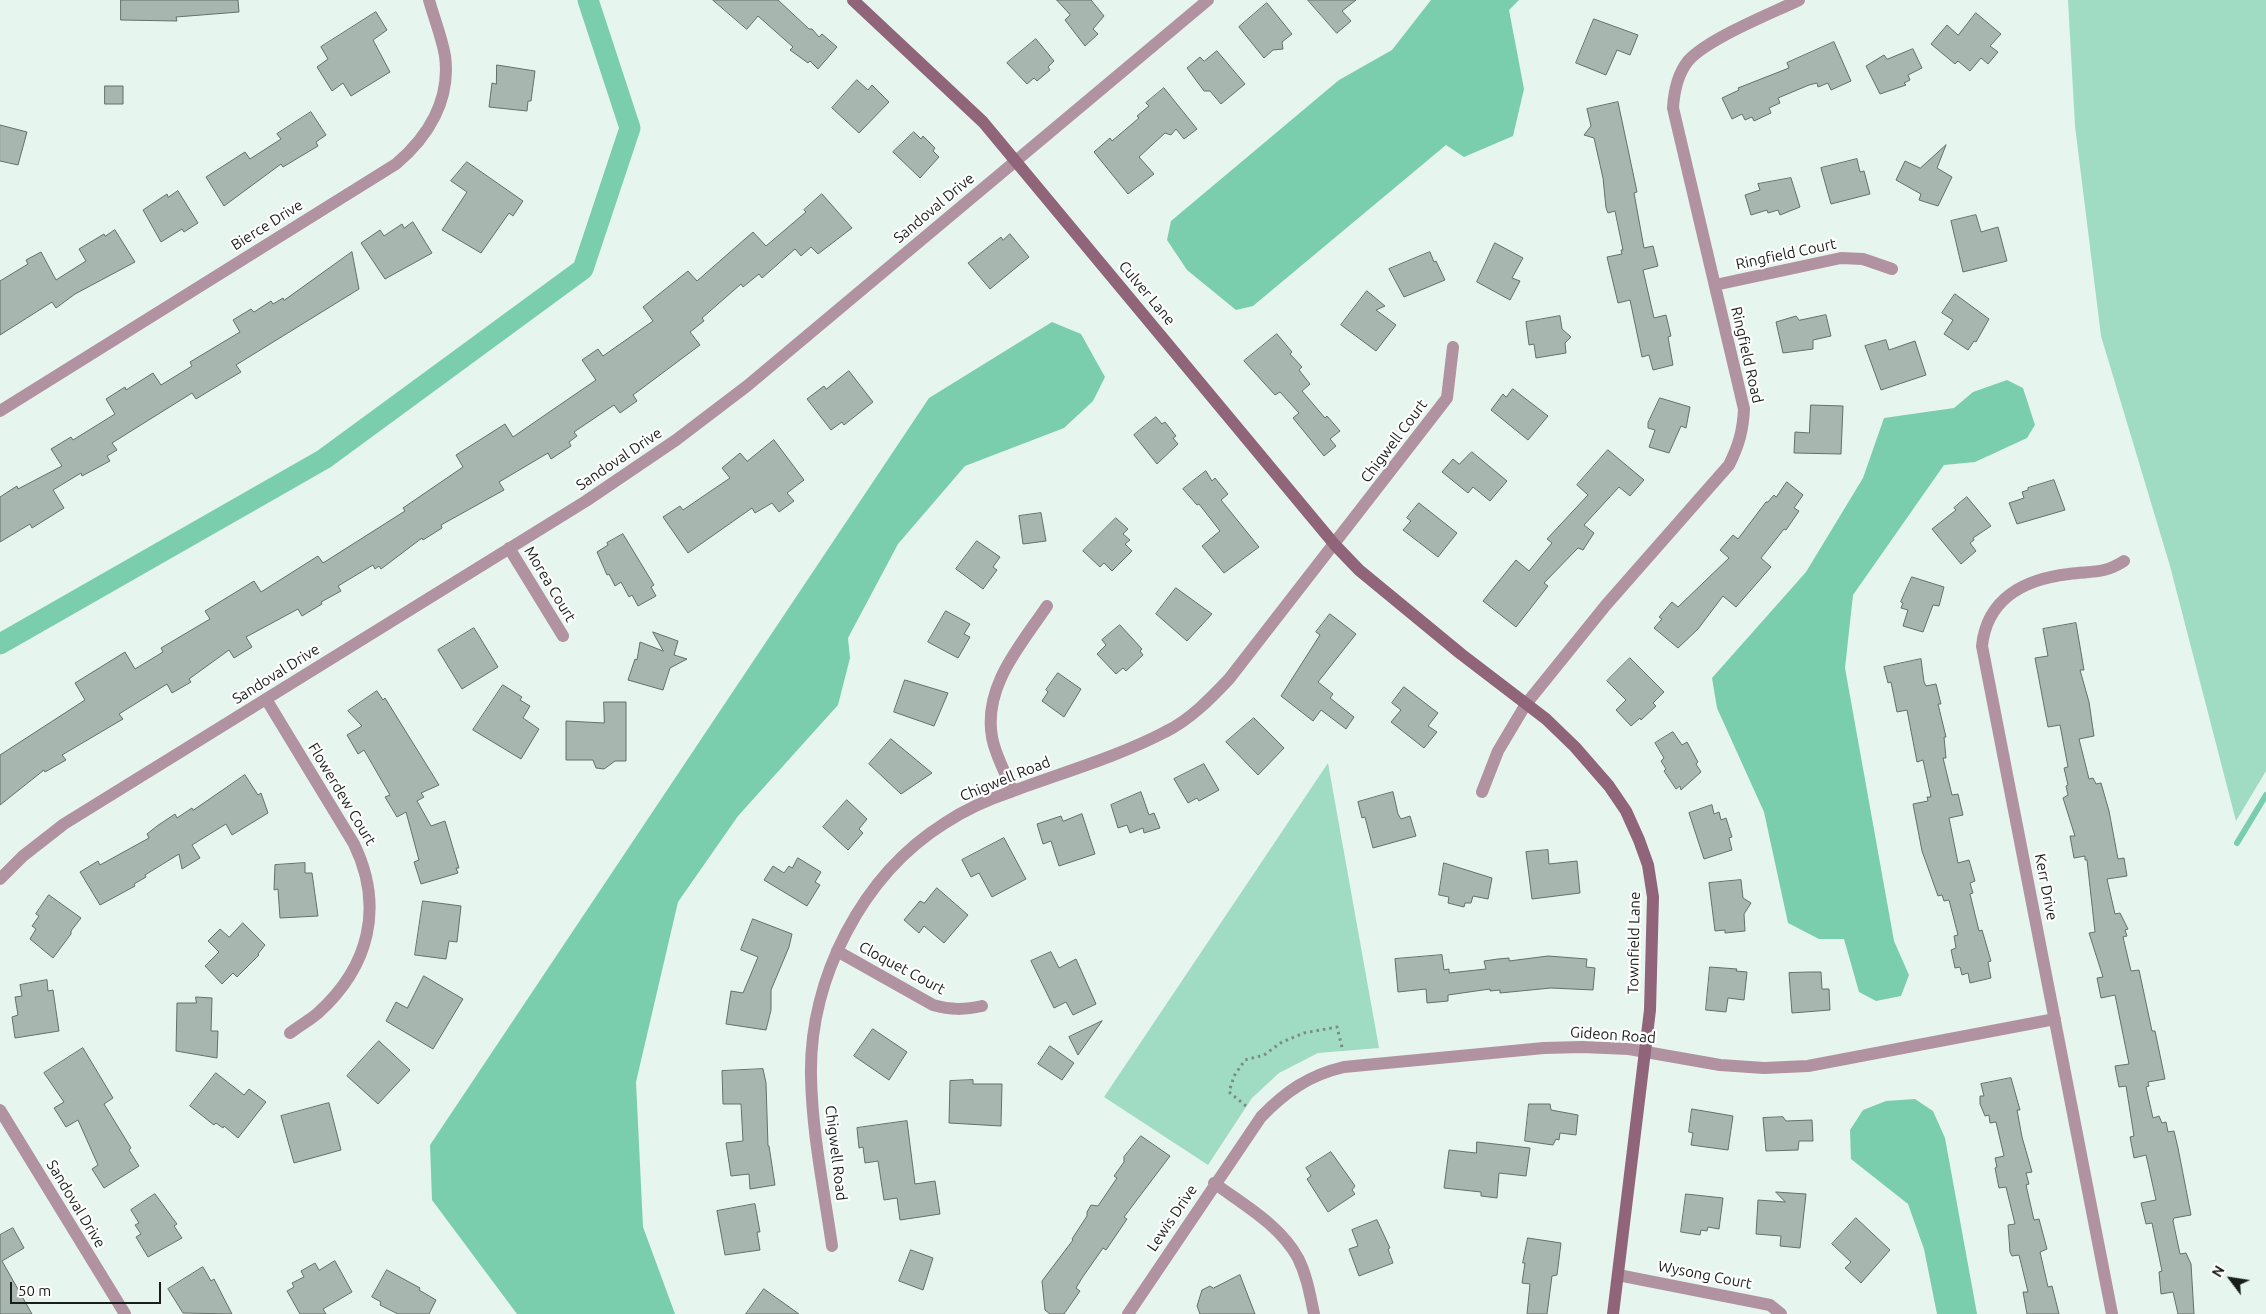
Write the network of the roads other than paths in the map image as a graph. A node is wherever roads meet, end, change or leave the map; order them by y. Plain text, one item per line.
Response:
1 (429, 0) edge
2 (853, 0) edge
3 (1208, 0) edge
4 (1799, 0) edge
5 (1016, 160) junction
6 (1892, 268) dead end
7 (1715, 285) junction
8 (1453, 347) dead end
9 (0, 410) edge
10 (1335, 545) junction
11 (509, 548) junction
12 (2124, 561) dead end
13 (1047, 606) dead end
14 (1410, 612) joint
15 (563, 636) dead end
16 (266, 699) junction
17 (1526, 704) junction
18 (1013, 791) junction
19 (1482, 792) dead end
20 (0, 879) edge
21 (837, 951) junction
22 (982, 1006) dead end
23 (2055, 1019) junction
24 (290, 1033) dead end
25 (1645, 1051) junction
26 (0, 1110) edge
27 (1214, 1183) junction
28 (832, 1246) dead end
29 (1618, 1275) junction
30 (125, 1314) edge
31 (1128, 1314) edge
32 (1314, 1314) edge
33 (1613, 1314) edge
34 (1782, 1314) edge
35 (2112, 1314) edge

1 - 9 street, Bierce Drive
2 - 5 street, Culver Lane
3 - 5 street, Sandoval Drive
4 - 7 street, Ringfield Road
5 - 10 street, Culver Lane
5 - 11 street, Sandoval Drive
6 - 7 street, Ringfield Court
7 - 17 street, Ringfield Road
8 - 10 street, Chigwell Court
10 - 14 street, Culver Lane
10 - 18 street, Chigwell Road
11 - 15 street, Morea Court
11 - 16 street, Sandoval Drive
12 - 23 street, Kerr Drive
13 - 18 street
14 - 17 street, Townfield Lane
16 - 20 street, Sandoval Drive
16 - 24 street, Flowerdew Court
17 - 19 street, Ringfield Road
17 - 25 street, Townfield Lane
18 - 21 street, Chigwell Road
21 - 22 street, Cloquet Court
21 - 28 street, Chigwell Road
23 - 25 street, Gideon Road
23 - 35 street, Kerr Drive
25 - 27 street, Gideon Road
25 - 29 street, Townfield Lane
26 - 30 street, Sandoval Drive
27 - 31 street, Lewis Drive
27 - 32 street, Lewis Drive
29 - 33 street, Townfield Lane
29 - 34 street, Wysong Court

